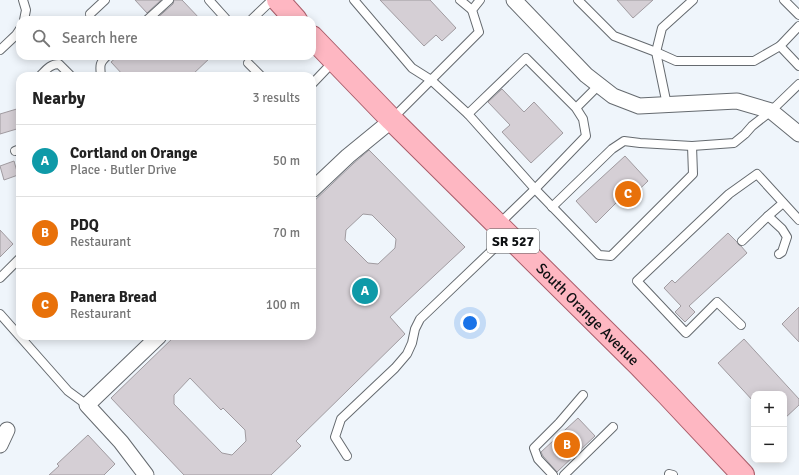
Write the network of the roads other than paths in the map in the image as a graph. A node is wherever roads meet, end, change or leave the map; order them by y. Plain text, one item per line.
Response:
1 (23, 0) edge
2 (105, 0) edge
3 (169, 0) edge
4 (209, 0) edge
5 (354, 0) edge
6 (460, 0) edge
7 (480, 0) edge
8 (514, 0) edge
9 (578, 0) edge
10 (693, 0) edge
11 (784, 0) edge
12 (279, 1) edge
13 (472, 10) junction
14 (90, 14) dead end
15 (799, 15) edge
16 (25, 16) edge
17 (151, 16) edge
18 (223, 16) edge
19 (257, 16) edge
20 (292, 16) edge
21 (799, 26) edge
22 (16, 35) edge
23 (316, 41) edge
24 (780, 46) junction
25 (0, 50) edge
26 (656, 52) junction
27 (103, 60) edge
28 (334, 61) junction
29 (248, 63) dead end
30 (799, 66) edge
31 (44, 72) edge
32 (67, 72) edge
33 (101, 72) edge
34 (257, 72) edge
35 (316, 80) edge
36 (431, 80) junction
37 (799, 84) edge
38 (599, 85) junction
39 (667, 104) junction
40 (576, 108) junction
41 (771, 112) junction
42 (468, 114) junction
43 (392, 120) junction
44 (799, 134) edge
45 (692, 146) junction
46 (316, 186) edge
47 (535, 189) junction
48 (783, 203) junction
49 (552, 207) junction
50 (768, 216) junction
51 (799, 220) edge
52 (503, 230) junction
53 (742, 241) dead end
54 (779, 254) dead end
55 (16, 262) edge
56 (0, 278) edge
57 (0, 314) edge
58 (741, 325) dead end
59 (16, 332) edge
60 (23, 340) edge
61 (155, 340) edge
62 (583, 395) dead end
63 (87, 405) junction
64 (613, 427) dead end
65 (7, 430) dead end
66 (0, 445) edge
67 (347, 456) dead end
68 (146, 475) edge
69 (553, 475) edge
70 (564, 475) edge
71 (743, 475) edge

1 - 16 lane
2 - 14 lane
3 - 17 lane
4 - 18 lane
5 - 36 lane
6 - 13 lane
7 - 13 lane
8 - 38 street
9 - 26 lane
10 - 26 lane
11 - 15 lane
12 - 19 lane
12 - 20 main road
13 - 36 lane
21 - 24 lane
22 - 25 lane
23 - 28 main road, South Orange Avenue / SR 527
24 - 26 lane
24 - 30 lane
26 - 39 lane
27 - 33 lane
28 - 35 lane
28 - 43 main road, South Orange Avenue / SR 527
29 - 34 lane
31 - 32 lane
36 - 42 lane
36 - 43 lane
37 - 41 lane
38 - 39 street
38 - 40 lane
39 - 41 street
40 - 42 lane
40 - 47 lane
41 - 44 street
41 - 45 lane
42 - 47 lane
43 - 46 street
43 - 52 main road, South Orange Avenue / SR 527
45 - 49 lane
45 - 49 lane
47 - 49 lane
47 - 52 lane
48 - 50 lane
48 - 51 lane
48 - 58 lane
50 - 53 lane
50 - 54 lane
52 - 67 lane
52 - 71 main road, South Orange Avenue / SR 527
55 - 56 lane
57 - 59 lane
60 - 63 lane
61 - 63 street
62 - 69 lane
63 - 68 street
64 - 70 lane
65 - 66 street

